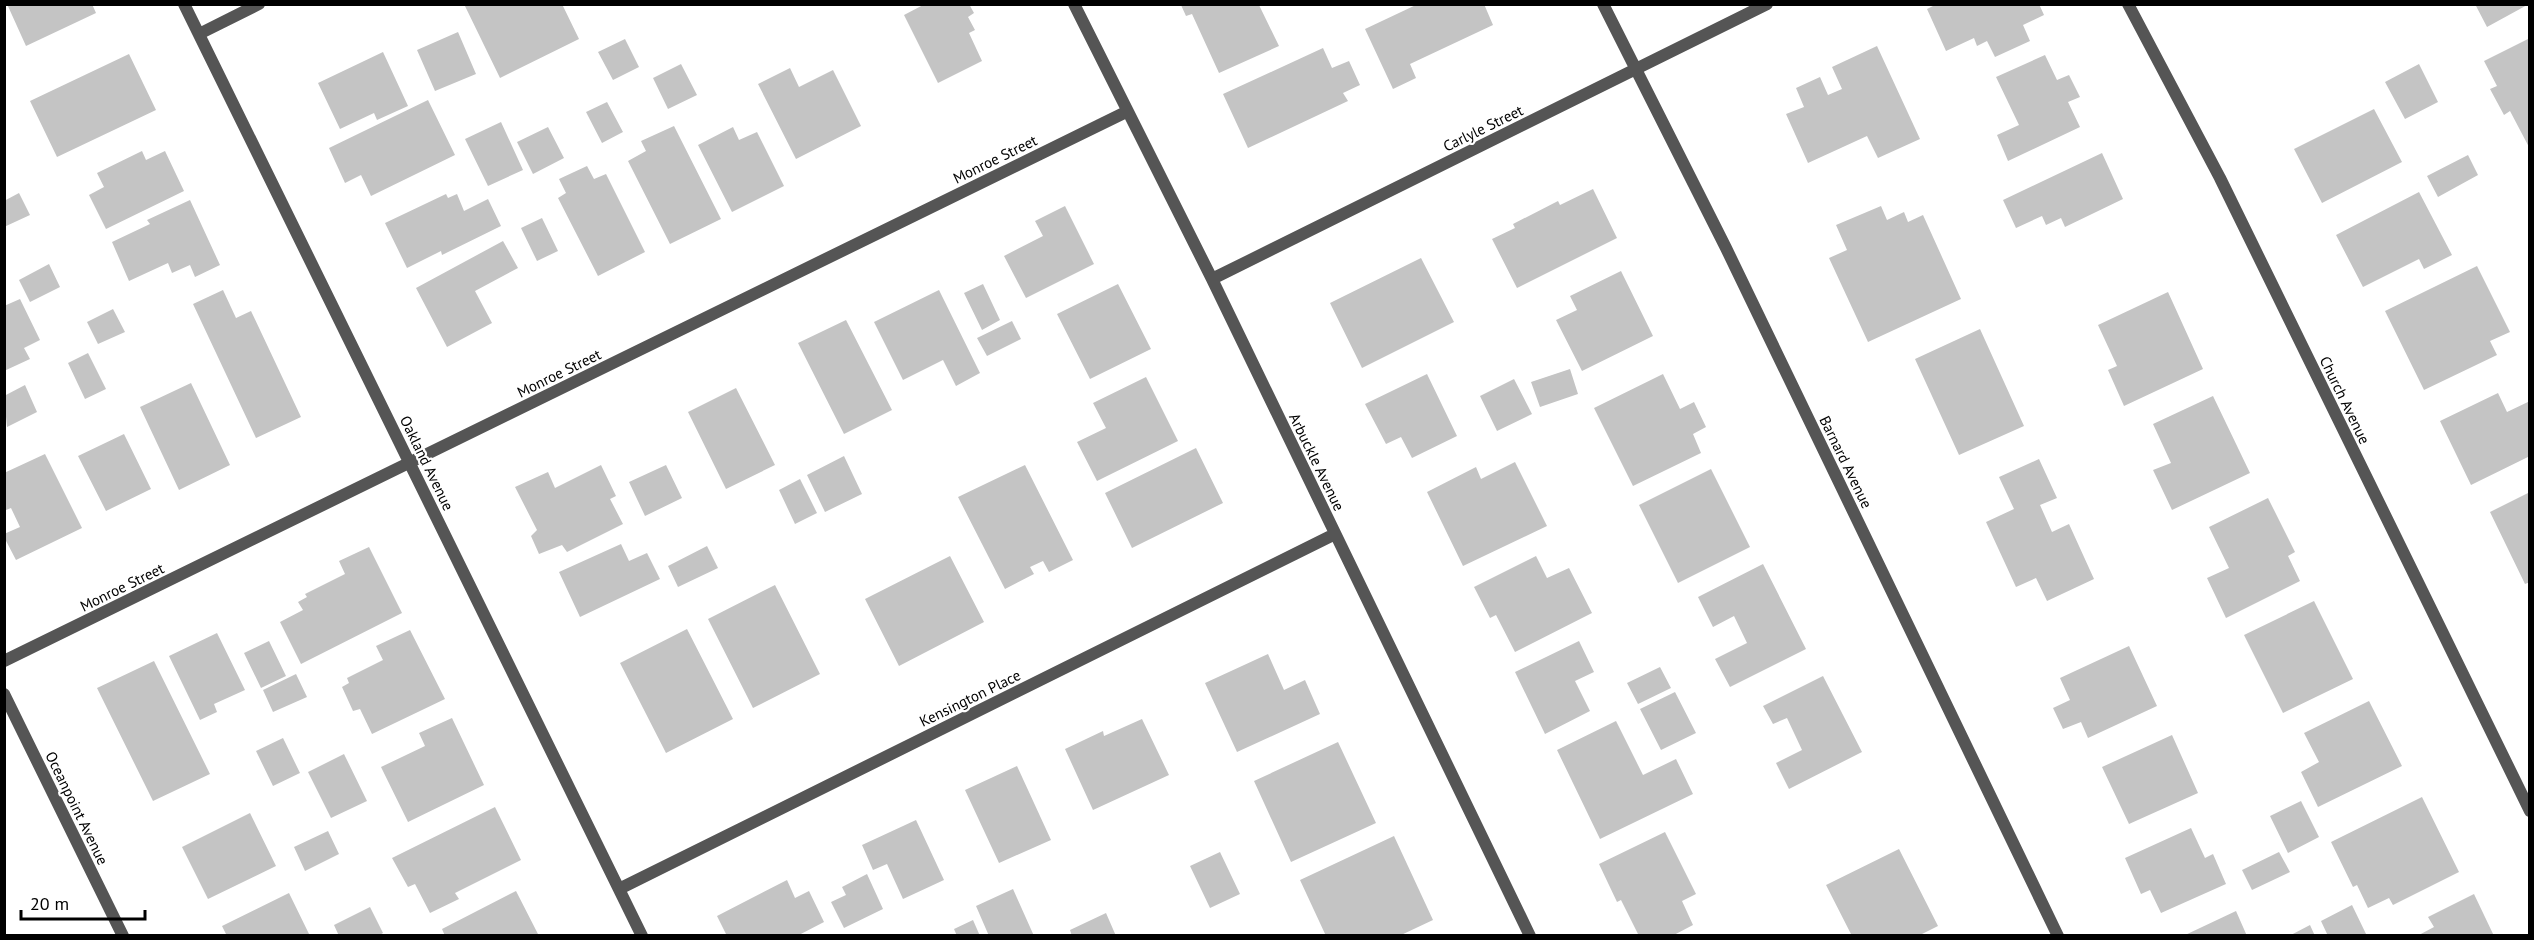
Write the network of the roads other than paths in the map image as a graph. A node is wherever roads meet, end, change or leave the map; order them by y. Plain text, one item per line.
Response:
1 (184, 4) edge
2 (259, 4) edge
3 (1074, 4) edge
4 (1603, 4) edge
5 (1767, 4) edge
6 (2128, 4) edge
7 (199, 34) junction
8 (1635, 70) junction
9 (1126, 112) junction
10 (1212, 279) junction
11 (410, 463) junction
12 (1335, 534) junction
13 (4, 661) edge
14 (4, 694) edge
15 (2529, 811) edge
16 (619, 889) junction
17 (123, 936) edge
18 (642, 936) edge
19 (1530, 936) edge
20 (2058, 936) edge

1 - 7 street, Oakland Avenue
2 - 7 street
3 - 9 street, Arbuckle Avenue
4 - 8 street, Barnard Avenue
5 - 8 street, Carlyle Street
6 - 15 street, Church Avenue
7 - 11 street, Oakland Avenue
8 - 10 street, Carlyle Street
8 - 20 street, Barnard Avenue
9 - 10 street, Arbuckle Avenue
9 - 11 street, Monroe Street
10 - 12 street, Arbuckle Avenue
11 - 13 street, Monroe Street
11 - 16 street, Oakland Avenue
12 - 16 street, Kensington Place
12 - 19 street, Arbuckle Avenue
14 - 17 street, Oceanpoint Avenue
16 - 18 street, Oakland Avenue

